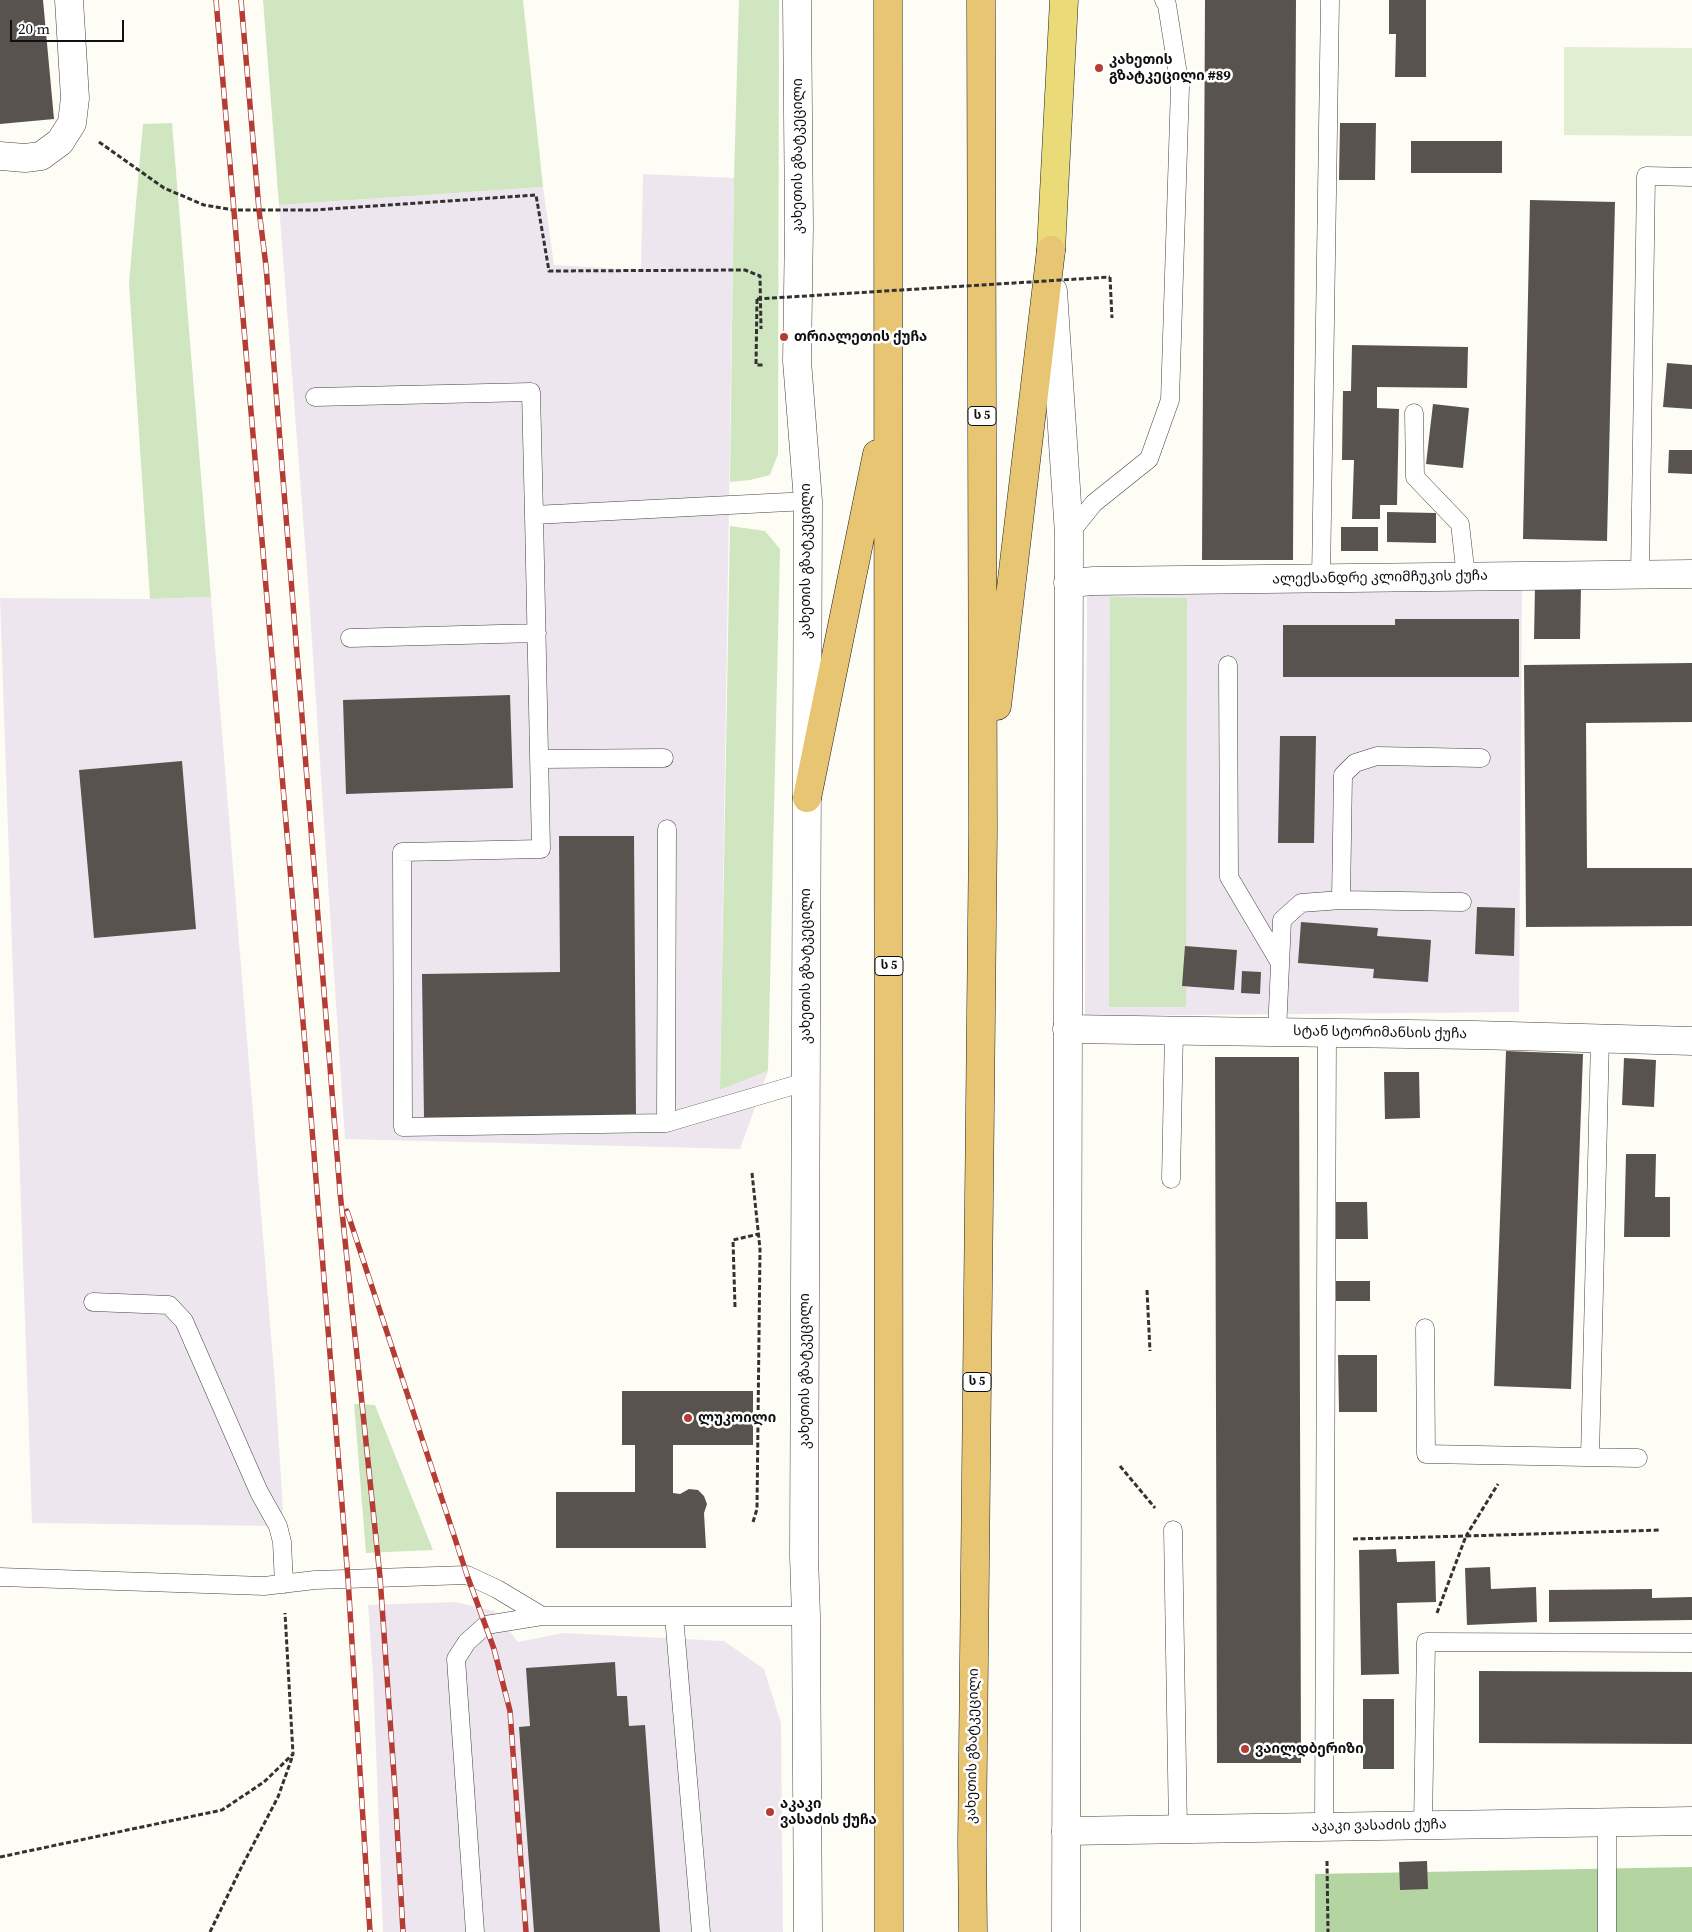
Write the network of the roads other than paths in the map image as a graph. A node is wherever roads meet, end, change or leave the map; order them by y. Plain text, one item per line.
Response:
1 (69, 0) edge
2 (797, 0) edge
3 (888, 0) edge
4 (981, 0) edge
5 (1064, 0) edge
6 (1164, 0) edge
7 (1330, 0) edge
8 (0, 156) edge
9 (1692, 177) edge
10 (1051, 250) junction
11 (889, 396) junction
12 (315, 397) dead end
13 (1414, 413) dead end
14 (808, 501) junction
15 (534, 515) junction
16 (1069, 534) junction
17 (1640, 574) junction
18 (1692, 574) edge
19 (1466, 576) junction
20 (1321, 578) junction
21 (1068, 583) junction
22 (537, 633) junction
23 (350, 638) dead end
24 (1228, 664) dead end
25 (664, 758) dead end
26 (1481, 758) dead end
27 (540, 759) junction
28 (807, 798) junction
29 (667, 829) dead end
30 (983, 831) junction
31 (1341, 900) junction
32 (1462, 902) dead end
33 (1280, 963) junction
34 (1068, 1029) junction
35 (1174, 1031) junction
36 (1277, 1032) junction
37 (1327, 1033) junction
38 (1600, 1038) junction
39 (1692, 1041) edge
40 (805, 1082) junction
41 (666, 1124) junction
42 (1171, 1179) dead end
43 (93, 1302) dead end
44 (1425, 1328) dead end
45 (1590, 1457) junction
46 (1638, 1458) dead end
47 (1173, 1530) road end
48 (0, 1577) edge
49 (284, 1584) junction
50 (542, 1616) junction
51 (674, 1616) junction
52 (806, 1616) junction
53 (1692, 1643) edge
54 (1692, 1821) edge
55 (1607, 1822) junction
56 (1423, 1825) junction
57 (1324, 1827) junction
58 (1178, 1829) junction
59 (1066, 1831) junction
60 (475, 1932) edge
61 (701, 1932) edge
62 (808, 1932) edge
63 (890, 1932) edge
64 (973, 1932) edge
65 (1066, 1932) edge
66 (1607, 1932) edge

1 - 8 street
2 - 14 street, კახეთის გზატკეცილი
3 - 11 highway, ს 5
4 - 30 highway, კახეთის გზატკეცილი / ს 5
5 - 10 main road
6 - 16 lane
7 - 20 lane
9 - 17 lane
10 - 16 street
10 - 30 highway
11 - 28 highway
11 - 63 highway, ს 5
12 - 15 lane
13 - 19 lane
14 - 15 lane
14 - 28 street, კახეთის გზატკეცილი
15 - 22 lane
16 - 21 street
17 - 18 street, ალექსანდრე კლიმჩუკის ქუჩა
17 - 19 street, ალექსანდრე კლიმჩუკის ქუჩა
19 - 20 street, ალექსანდრე კლიმჩუკის ქუჩა
20 - 21 street, ალექსანდრე კლიმჩუკის ქუჩა
21 - 34 street
22 - 23 lane
22 - 27 lane
24 - 33 lane
25 - 27 lane
26 - 31 lane
27 - 41 lane
28 - 40 street, კახეთის გზატკეცილი
29 - 41 lane
30 - 64 highway, კახეთის გზატკეცილი / ს 5
31 - 32 lane
31 - 33 lane
33 - 36 lane
34 - 35 street, სტან სტორიმანსის ქუჩა
34 - 59 street
35 - 36 street, სტან სტორიმანსის ქუჩა
35 - 42 lane
36 - 37 street, სტან სტორიმანსის ქუჩა
37 - 38 street, სტან სტორიმანსის ქუჩა
37 - 57 lane
38 - 39 street, სტან სტორიმანსის ქუჩა
38 - 45 lane
40 - 41 lane
40 - 52 street, კახეთის გზატკეცილი
43 - 49 lane
44 - 45 lane
45 - 46 lane
47 - 58 lane
48 - 49 lane
49 - 50 lane
50 - 51 lane
50 - 60 lane
51 - 52 lane
51 - 61 lane
52 - 62 street, კახეთის გზატკეცილი
53 - 56 lane
54 - 55 street, აკაკი ვასაძის ქუჩა
55 - 56 street, აკაკი ვასაძის ქუჩა
55 - 66 lane
56 - 57 street, აკაკი ვასაძის ქუჩა
57 - 58 street, აკაკი ვასაძის ქუჩა
58 - 59 street, აკაკი ვასაძის ქუჩა
59 - 65 street

